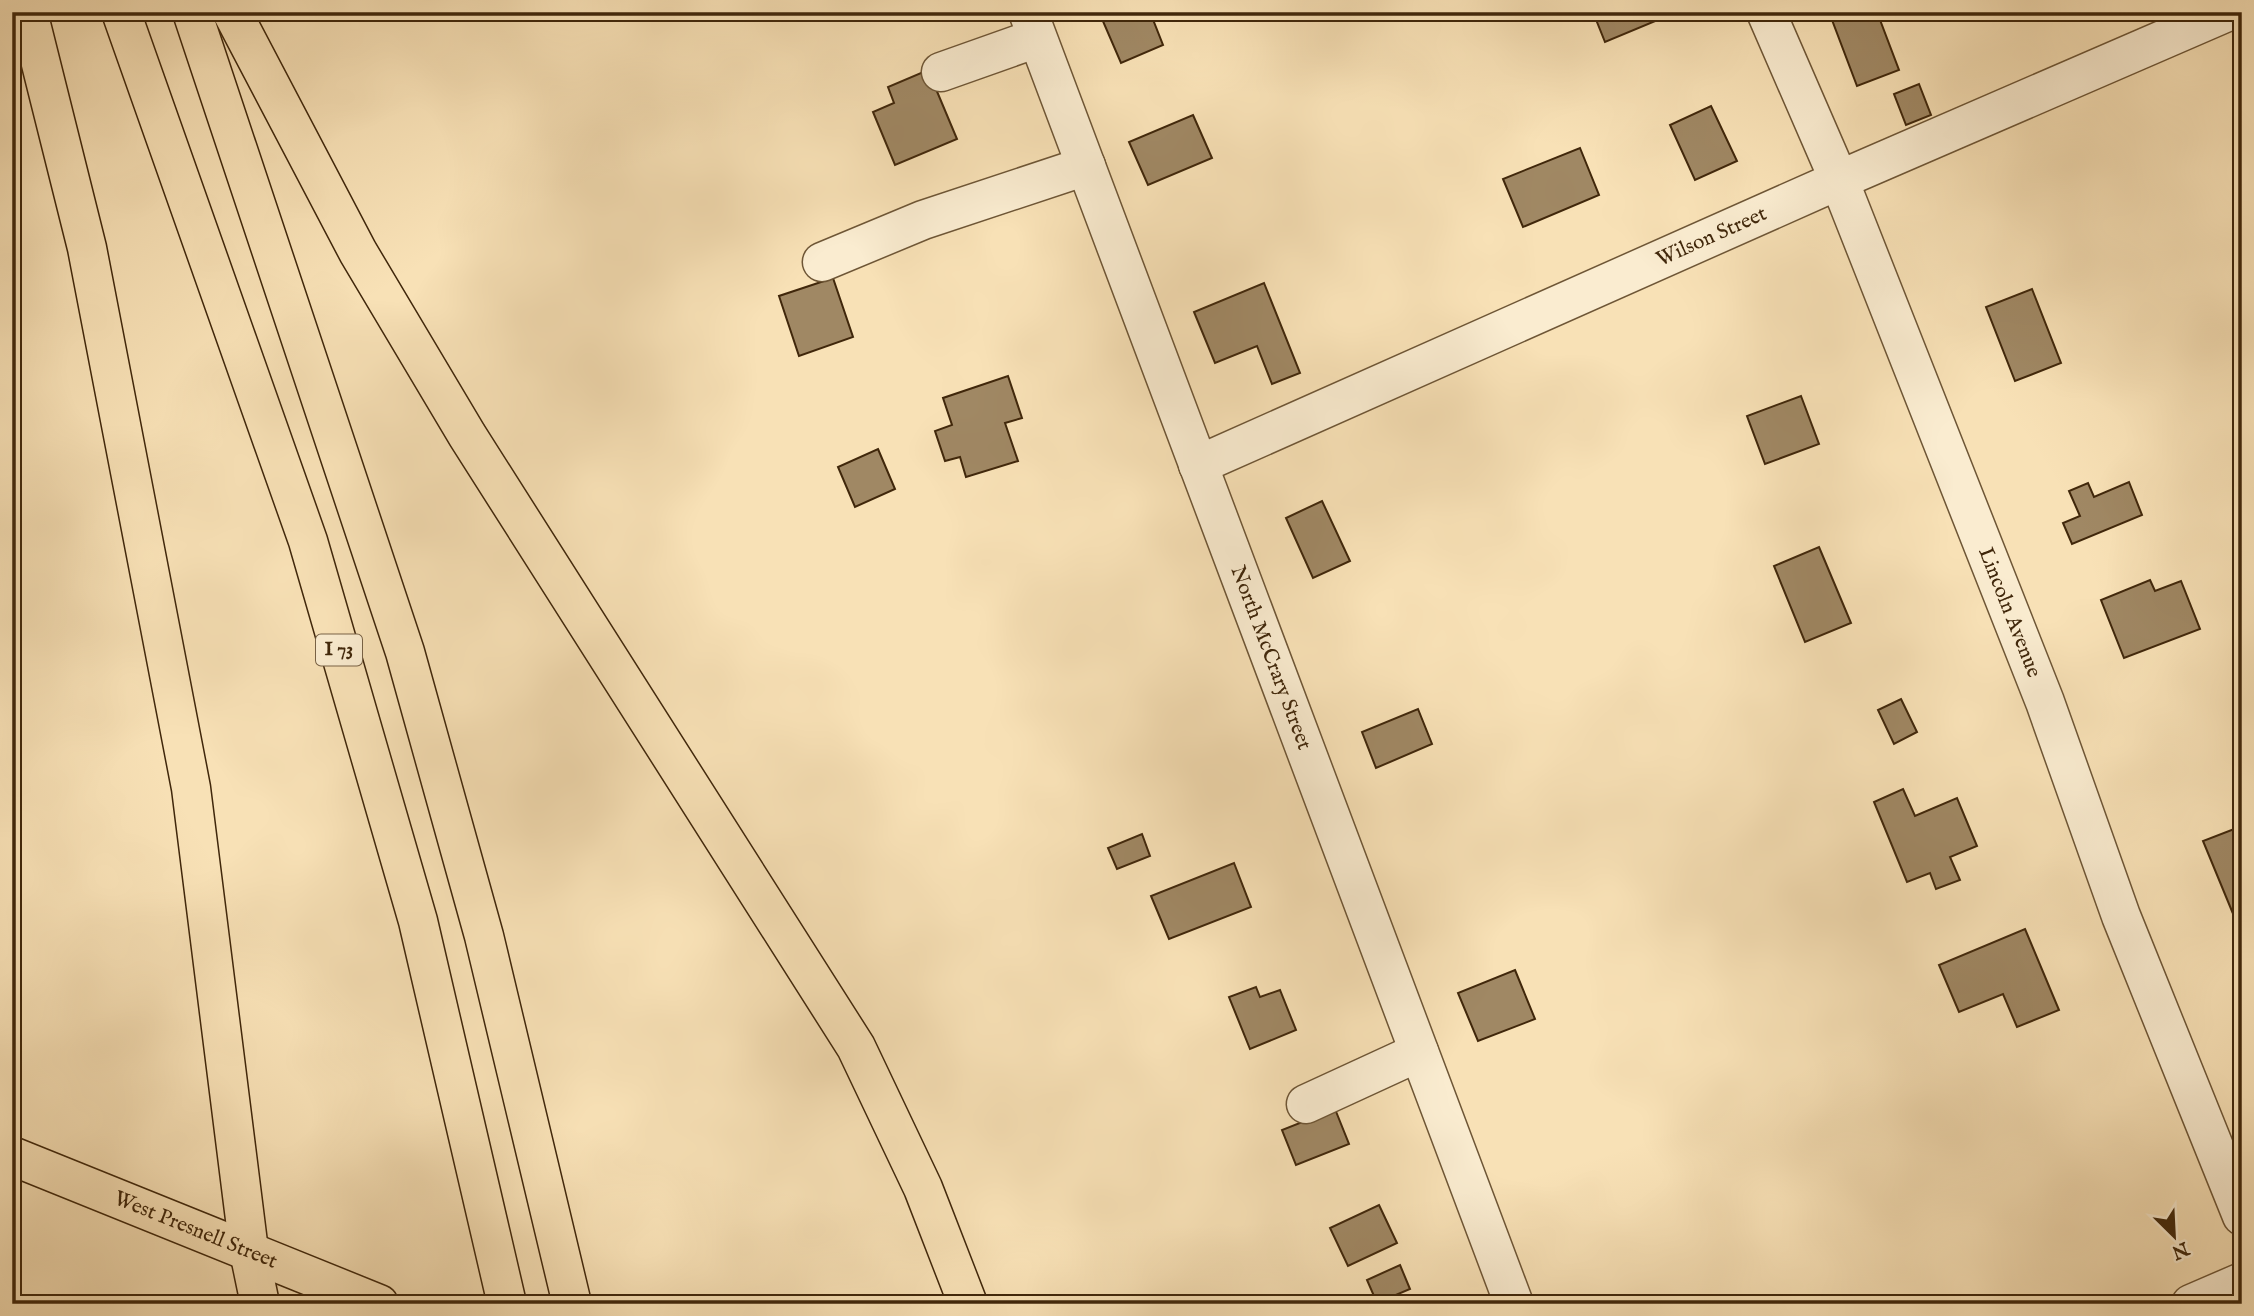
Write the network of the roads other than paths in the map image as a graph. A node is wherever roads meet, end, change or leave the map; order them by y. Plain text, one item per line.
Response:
1 (28, 12) edge
2 (121, 12) edge
3 (192, 12) edge
4 (232, 12) edge
5 (1766, 12) edge
6 (2227, 12) edge
7 (1032, 25) edge
8 (942, 72) dead end
9 (1086, 166) junction
10 (1839, 180) junction
11 (822, 262) dead end
12 (1198, 465) junction
13 (1419, 1052) junction
14 (1306, 1104) dead end
15 (12, 1156) edge
16 (2242, 1216) edge
17 (249, 1251) junction
18 (2242, 1282) edge
19 (260, 1304) edge
20 (379, 1304) edge
21 (507, 1304) edge
22 (572, 1304) edge
23 (968, 1304) edge
24 (1514, 1304) edge
25 (2191, 1304) edge

1 - 17 main road
2 - 21 main road, I 73
3 - 22 main road
4 - 23 main road
5 - 10 street, Lincoln Avenue
6 - 10 street, Wilson Street
7 - 8 street
7 - 9 street, North McCrary Street
9 - 11 street
9 - 12 street, North McCrary Street
10 - 12 street, Wilson Street
10 - 16 street, Lincoln Avenue
12 - 13 street, North McCrary Street
13 - 14 street
13 - 24 street, North McCrary Street
15 - 17 main road, West Presnell Street
17 - 19 main road
17 - 20 main road, West Presnell Street
18 - 25 street

